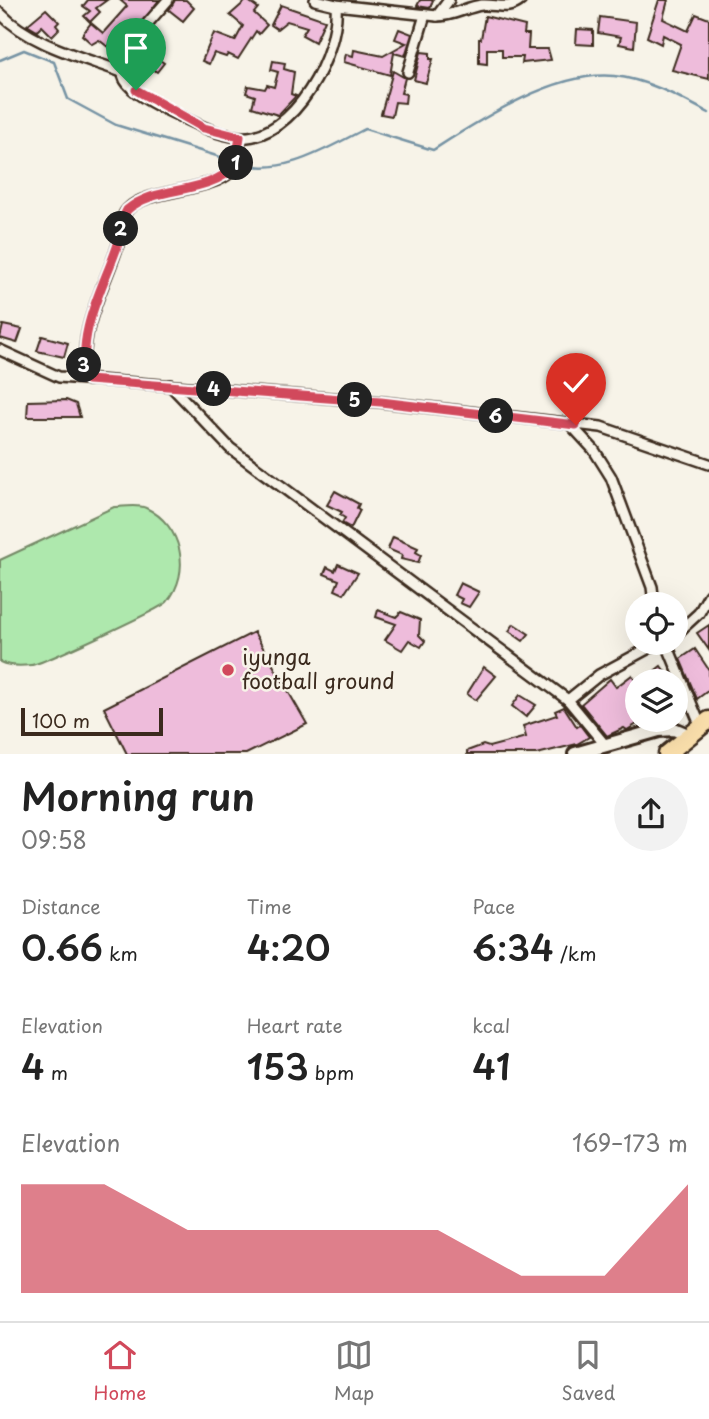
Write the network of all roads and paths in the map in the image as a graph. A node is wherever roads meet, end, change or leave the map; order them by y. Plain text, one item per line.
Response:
1 (168, 0) edge
2 (315, 0) edge
3 (449, 0) edge
4 (521, 0) edge
5 (336, 5) junction
6 (378, 5) edge
7 (0, 13) edge
8 (425, 15) junction
9 (437, 16) junction
10 (122, 72) junction
11 (408, 72) dead end
12 (240, 137) junction
13 (0, 350) edge
14 (88, 380) junction
15 (170, 385) junction
16 (570, 424) junction
17 (709, 464) edge
18 (653, 592) edge
19 (709, 595) edge
20 (688, 623) edge
21 (638, 655) edge
22 (671, 655) edge
23 (568, 700) junction
24 (700, 728) edge
25 (606, 746) junction
26 (575, 754) edge
27 (667, 754) edge

1 - 10 street
2 - 5 street
3 - 9 street
4 - 9 street
5 - 6 street
5 - 12 street
6 - 8 street
7 - 10 street
8 - 9 street
8 - 11 street
10 - 12 street
12 - 14 street
13 - 14 street
14 - 15 street
15 - 16 street
15 - 23 street
16 - 17 street
16 - 18 street
19 - 20 street
21 - 23 street
22 - 24 street
23 - 25 street
24 - 25 street
24 - 27 highway
25 - 26 street

